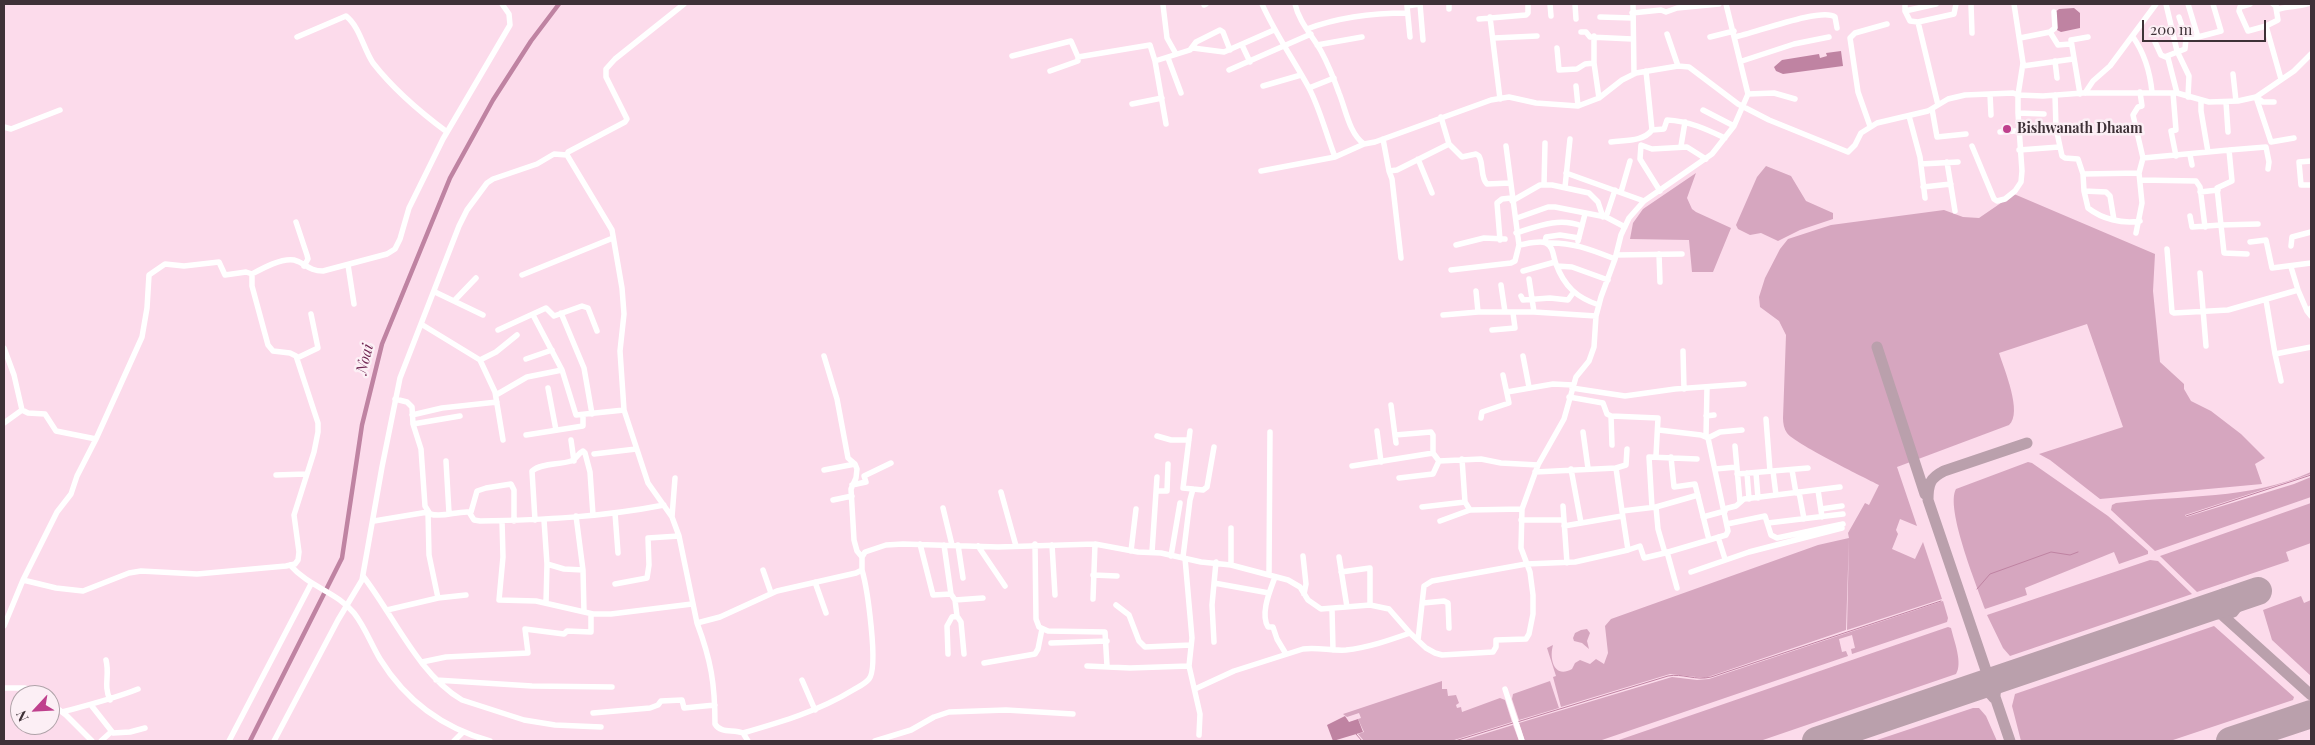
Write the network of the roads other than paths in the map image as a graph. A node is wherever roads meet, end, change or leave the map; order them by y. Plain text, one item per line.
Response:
1 (502, 4) edge
2 (684, 4) edge
3 (1262, 4) edge
4 (1295, 4) edge
5 (1528, 4) edge
6 (1550, 4) edge
7 (1575, 4) edge
8 (1633, 4) edge
9 (1719, 4) edge
10 (1726, 4) edge
11 (1905, 4) edge
12 (1936, 4) edge
13 (1956, 4) edge
14 (1971, 4) edge
15 (2014, 4) edge
16 (2156, 4) edge
17 (2166, 4) edge
18 (2188, 4) edge
19 (2213, 4) edge
20 (2250, 4) edge
21 (2307, 4) edge
22 (1163, 5) edge
23 (2240, 6) edge
24 (2274, 6) edge
25 (1407, 8) edge
26 (1906, 11) junction
27 (2054, 12) dead end
28 (1551, 16) dead end
29 (1632, 16) junction
30 (1600, 17) dead end
31 (2179, 17) dead end
32 (1490, 18) junction
33 (1479, 19) dead end
34 (1576, 19) dead end
35 (1918, 22) junction
36 (1887, 24) dead end
37 (2266, 26) junction
38 (1837, 28) dead end
39 (1274, 30) junction
40 (1309, 32) junction
41 (1581, 32) dead end
42 (2050, 32) junction
43 (1972, 33) dead end
44 (1667, 34) dead end
45 (1734, 34) junction
46 (1537, 36) dead end
47 (1594, 36) junction
48 (297, 37) dead end
49 (1362, 37) dead end
50 (1410, 37) dead end
51 (1710, 37) dead end
52 (1829, 37) dead end
53 (2088, 37) dead end
54 (2133, 37) junction
55 (2198, 37) junction
56 (1494, 38) junction
57 (2020, 38) junction
58 (2186, 38) junction
59 (1632, 39) junction
60 (1422, 40) dead end
61 (2155, 42) dead end
62 (2070, 44) junction
63 (1242, 45) junction
64 (1317, 45) junction
65 (1285, 47) junction
66 (1193, 48) junction
67 (1557, 48) dead end
68 (1230, 50) junction
69 (2177, 51) junction
70 (1176, 54) junction
71 (2311, 54) edge
72 (1012, 56) dead end
73 (2167, 56) junction
74 (1078, 57) junction
75 (1168, 58) junction
76 (2073, 59) junction
77 (1156, 61) junction
78 (1742, 61) junction
79 (1250, 62) junction
80 (2055, 62) junction
81 (1594, 63) junction
82 (1678, 66) junction
83 (2023, 66) junction
84 (1229, 70) dead end
85 (1050, 71) dead end
86 (1646, 71) junction
87 (1634, 74) junction
88 (2233, 74) dead end
89 (1301, 75) junction
90 (1334, 78) junction
91 (2057, 78) dead end
92 (2282, 80) junction
93 (1263, 86) dead end
94 (1576, 86) dead end
95 (1309, 88) junction
96 (2140, 92) junction
97 (2152, 92) junction
98 (2175, 93) junction
99 (1181, 94) dead end
100 (1748, 94) junction
101 (1990, 94) junction
102 (2083, 94) junction
103 (2018, 95) junction
104 (2055, 95) junction
105 (2188, 97) junction
106 (2256, 97) junction
107 (1162, 98) junction
108 (1500, 98) junction
109 (1599, 98) junction
110 (1795, 99) dead end
111 (2201, 100) junction
112 (2236, 101) junction
113 (2226, 102) junction
114 (2274, 102) dead end
115 (1132, 104) dead end
116 (1938, 105) junction
117 (1578, 106) junction
118 (1744, 107) junction
119 (1932, 109) junction
120 (60, 110) dead end
121 (1703, 110) dead end
122 (2018, 113) junction
123 (2044, 114) dead end
124 (1991, 115) dead end
125 (1908, 116) junction
126 (1441, 117) junction
127 (1684, 122) junction
128 (1166, 124) dead end
129 (1734, 126) junction
130 (1870, 126) junction
131 (4, 127) edge
132 (2056, 128) junction
133 (1652, 130) junction
134 (447, 132) junction
135 (2000, 132) dead end
136 (2019, 132) junction
137 (2228, 132) dead end
138 (1966, 134) dead end
139 (1725, 138) junction
140 (2294, 138) dead end
141 (1383, 139) junction
142 (1570, 139) dead end
143 (1610, 142) dead end
144 (1364, 144) junction
145 (1449, 144) junction
146 (1545, 144) dead end
147 (1506, 146) dead end
148 (1681, 146) junction
149 (1972, 146) dead end
150 (2059, 146) junction
151 (2020, 150) junction
152 (2229, 150) junction
153 (2208, 152) junction
154 (566, 155) junction
155 (2190, 155) junction
156 (2176, 156) junction
157 (1335, 157) junction
158 (2143, 158) junction
159 (1418, 159) junction
160 (1706, 159) junction
161 (1630, 160) dead end
162 (2311, 161) edge
163 (1947, 162) junction
164 (1958, 162) dead end
165 (1921, 164) junction
166 (2192, 165) dead end
167 (2268, 169) dead end
168 (1261, 171) dead end
169 (1389, 172) junction
170 (1566, 173) junction
171 (2083, 174) junction
172 (2140, 176) junction
173 (1510, 182) junction
174 (1950, 184) junction
175 (1544, 185) junction
176 (2311, 185) edge
177 (1565, 187) junction
178 (1924, 187) junction
179 (1660, 190) junction
180 (2218, 190) junction
181 (1618, 191) junction
182 (2084, 191) junction
183 (2200, 192) junction
184 (1432, 193) dead end
185 (1925, 198) dead end
186 (1512, 200) junction
187 (1644, 202) junction
188 (1954, 211) dead end
189 (1585, 214) junction
190 (2190, 216) dead end
191 (1605, 217) junction
192 (1517, 218) junction
193 (2114, 220) junction
194 (2140, 220) junction
195 (296, 222) dead end
196 (2258, 224) dead end
197 (2221, 225) junction
198 (1582, 226) junction
199 (1625, 227) junction
200 (2205, 227) junction
201 (2311, 232) edge
202 (1516, 233) junction
203 (2136, 233) dead end
204 (613, 238) junction
205 (1579, 238) junction
206 (2250, 242) dead end
207 (1546, 243) junction
208 (1456, 244) dead end
209 (1519, 245) junction
210 (1577, 245) junction
211 (2290, 246) dead end
212 (2167, 249) dead end
213 (1659, 254) junction
214 (1682, 254) dead end
215 (2247, 254) dead end
216 (1616, 257) junction
217 (1401, 258) dead end
218 (2311, 263) edge
219 (1556, 264) junction
220 (348, 265) junction
221 (304, 266) junction
222 (2291, 267) junction
223 (1451, 270) dead end
224 (1523, 271) dead end
225 (2200, 273) dead end
226 (252, 274) junction
227 (522, 275) dead end
228 (476, 278) dead end
229 (1529, 279) dead end
230 (1608, 280) junction
231 (1660, 282) dead end
232 (1501, 285) dead end
233 (2298, 290) junction
234 (1476, 291) dead end
235 (435, 292) junction
236 (1573, 293) junction
237 (1521, 296) dead end
238 (1533, 299) junction
239 (2266, 300) junction
240 (454, 301) junction
241 (354, 304) dead end
242 (1599, 305) junction
243 (1478, 312) junction
244 (1505, 312) junction
245 (1534, 312) junction
246 (2202, 312) junction
247 (2310, 312) edge
248 (561, 313) junction
249 (1514, 313) junction
250 (311, 314) dead end
251 (483, 315) dead end
252 (533, 315) junction
253 (1442, 315) dead end
254 (1596, 316) junction
255 (421, 324) junction
256 (498, 330) dead end
257 (1492, 330) dead end
258 (597, 331) dead end
259 (517, 336) dead end
260 (2206, 346) dead end
261 (2311, 347) edge
262 (4, 348) edge
263 (552, 350) junction
264 (1683, 351) dead end
265 (2275, 354) junction
266 (5, 355) edge
267 (824, 356) dead end
268 (1523, 356) dead end
269 (297, 358) junction
270 (526, 359) dead end
271 (480, 360) junction
272 (562, 370) junction
273 (1503, 375) dead end
274 (2281, 381) dead end
275 (1744, 384) dead end
276 (1573, 386) junction
277 (1529, 387) junction
278 (548, 388) dead end
279 (1707, 388) junction
280 (1684, 389) junction
281 (1507, 392) junction
282 (1569, 397) junction
283 (395, 399) junction
284 (496, 399) junction
285 (1392, 405) dead end
286 (22, 410) junction
287 (624, 410) junction
288 (592, 414) junction
289 (412, 415) junction
290 (583, 415) junction
291 (1714, 415) dead end
292 (460, 416) dead end
293 (1611, 416) junction
294 (1706, 416) junction
295 (1481, 418) dead end
296 (1766, 420) dead end
297 (4, 423) edge
298 (413, 424) junction
299 (556, 430) junction
300 (1658, 430) junction
301 (1742, 430) dead end
302 (1190, 431) dead end
303 (1377, 431) dead end
304 (1270, 432) dead end
305 (1583, 432) dead end
306 (526, 435) dead end
307 (1396, 435) junction
308 (1158, 436) dead end
309 (1707, 437) junction
310 (96, 439) junction
311 (503, 440) dead end
312 (570, 440) dead end
313 (1189, 440) junction
314 (1396, 442) dead end
315 (1612, 445) dead end
316 (1214, 446) dead end
317 (1735, 446) dead end
318 (636, 449) junction
319 (1627, 449) dead end
320 (1433, 453) junction
321 (594, 454) dead end
322 (1656, 456) junction
323 (1671, 457) junction
324 (1462, 459) junction
325 (1697, 459) dead end
326 (574, 460) junction
327 (446, 461) dead end
328 (1439, 461) junction
329 (1381, 462) junction
330 (892, 463) dead end
331 (855, 464) junction
332 (1168, 464) dead end
333 (1538, 465) junction
334 (1352, 466) dead end
335 (1737, 467) junction
336 (1588, 468) junction
337 (1616, 468) junction
338 (1808, 468) dead end
339 (1571, 469) junction
340 (1715, 469) junction
341 (824, 470) dead end
342 (1792, 470) junction
343 (1772, 471) junction
344 (1535, 472) junction
345 (1747, 473) junction
346 (1756, 473) junction
347 (306, 474) junction
348 (1736, 474) junction
349 (276, 475) dead end
350 (1157, 477) dead end
351 (675, 478) dead end
352 (1399, 478) dead end
353 (852, 485) junction
354 (1840, 487) dead end
355 (1193, 490) junction
356 (1818, 490) junction
357 (1156, 491) junction
358 (1001, 492) dead end
359 (1798, 492) junction
360 (1698, 495) junction
361 (1776, 495) junction
362 (852, 496) junction
363 (1758, 498) junction
364 (1749, 499) junction
365 (833, 500) dead end
366 (1464, 502) junction
367 (1740, 502) junction
368 (1180, 503) dead end
369 (664, 505) junction
370 (1422, 506) dead end
371 (1562, 506) dead end
372 (1842, 506) dead end
373 (1654, 507) junction
374 (942, 508) dead end
375 (1136, 509) dead end
376 (1522, 509) junction
377 (1821, 509) junction
378 (1470, 510) junction
379 (1725, 510) junction
380 (428, 512) junction
381 (471, 512) junction
382 (615, 513) junction
383 (449, 514) junction
384 (1622, 514) junction
385 (1844, 514) dead end
386 (593, 515) junction
387 (576, 516) junction
388 (1822, 516) junction
389 (672, 517) junction
390 (1703, 517) junction
391 (1804, 519) junction
392 (535, 520) junction
393 (544, 520) junction
394 (1521, 520) junction
395 (374, 521) junction
396 (502, 521) junction
397 (514, 521) junction
398 (1440, 521) dead end
399 (1768, 522) junction
400 (1564, 523) junction
401 (1581, 523) junction
402 (1728, 524) junction
403 (1231, 528) dead end
404 (679, 536) junction
405 (1718, 537) junction
406 (1708, 540) junction
407 (920, 544) junction
408 (944, 544) junction
409 (1035, 544) junction
410 (1095, 544) junction
411 (955, 545) junction
412 (1052, 545) junction
413 (978, 546) junction
414 (1016, 546) junction
415 (1628, 550) junction
416 (1131, 551) junction
417 (1152, 552) junction
418 (618, 553) dead end
419 (1666, 553) junction
420 (1171, 556) junction
421 (1304, 556) dead end
422 (862, 557) junction
423 (1184, 557) junction
424 (1339, 557) dead end
425 (1725, 559) junction
426 (1216, 562) junction
427 (1567, 563) junction
428 (547, 564) junction
429 (1526, 564) junction
430 (290, 565) junction
431 (1231, 565) junction
432 (583, 570) junction
433 (763, 570) dead end
434 (862, 570) junction
435 (1341, 572) junction
436 (1691, 572) dead end
437 (1093, 575) junction
438 (363, 576) junction
439 (1116, 576) dead end
440 (1272, 576) junction
441 (963, 578) dead end
442 (23, 580) junction
443 (815, 582) junction
444 (1214, 583) junction
445 (310, 584) junction
446 (615, 584) dead end
447 (1005, 586) dead end
448 (1677, 588) dead end
449 (771, 593) junction
450 (1269, 593) junction
451 (951, 594) junction
452 (1304, 594) junction
453 (466, 595) dead end
454 (1055, 595) dead end
455 (438, 598) junction
456 (983, 598) dead end
457 (1093, 599) dead end
458 (955, 600) junction
459 (1423, 602) junction
460 (546, 603) junction
461 (345, 604) junction
462 (692, 604) junction
463 (1116, 604) dead end
464 (1370, 605) junction
465 (1347, 607) junction
466 (1332, 609) junction
467 (387, 610) junction
468 (588, 613) junction
469 (826, 613) dead end
470 (957, 616) junction
471 (697, 622) junction
472 (4, 626) edge
473 (1449, 628) dead end
474 (1042, 629) junction
475 (1410, 633) junction
476 (1418, 640) junction
477 (1107, 641) junction
478 (1214, 642) dead end
479 (1051, 644) dead end
480 (1192, 645) junction
481 (1333, 650) junction
482 (948, 654) dead end
483 (964, 654) dead end
484 (1286, 654) junction
485 (106, 660) dead end
486 (422, 662) junction
487 (984, 663) dead end
488 (1087, 666) dead end
489 (1107, 666) junction
490 (1190, 666) junction
491 (436, 680) junction
492 (802, 680) dead end
493 (612, 687) dead end
494 (138, 689) dead end
495 (1195, 689) junction
496 (1505, 689) dead end
497 (110, 700) junction
498 (91, 705) junction
499 (715, 705) junction
500 (815, 710) junction
501 (62, 712) joint
502 (593, 713) dead end
503 (1073, 714) dead end
504 (601, 727) dead end
505 (145, 728) dead end
506 (111, 732) junction
507 (463, 732) junction
508 (743, 733) junction
509 (1199, 736) dead end
510 (92, 741) edge
511 (101, 741) edge
512 (229, 741) edge
513 (274, 741) edge
514 (454, 741) edge
515 (490, 741) edge
516 (748, 741) edge
517 (876, 741) edge
518 (1522, 741) edge

1 - 134 street
2 - 154 street
3 - 39 street
4 - 40 street
5 - 32 street
6 - 28 street
7 - 34 street
8 - 29 street
9 - 29 street
10 - 45 street
11 - 26 street
12 - 26 street
13 - 35 street
14 - 43 street
15 - 57 street
16 - 54 street
17 - 69 street
18 - 55 street
19 - 55 street
20 - 23 street
21 - 24 street
22 - 70 street
23 - 37 street
24 - 37 street
25 - 40 street
25 - 50 street
25 - 60 street
26 - 35 street
27 - 42 street
29 - 30 street
29 - 59 street
31 - 58 street
32 - 33 street
32 - 56 street
35 - 116 street
36 - 130 street
37 - 92 street
38 - 45 street
39 - 63 street
39 - 65 street
40 - 64 street
40 - 65 street
41 - 47 street
42 - 57 street
42 - 62 street
44 - 82 street
45 - 51 street
45 - 78 street
46 - 56 street
47 - 59 street
47 - 81 street
48 - 134 street
49 - 64 street
52 - 78 street
53 - 62 street
54 - 97 street
54 - 102 street
55 - 58 street
56 - 108 street
57 - 83 street
58 - 69 street
59 - 87 street
61 - 73 street
62 - 76 street
63 - 68 street
63 - 79 street
64 - 90 street
65 - 79 street
65 - 89 street
66 - 68 street
66 - 68 street
66 - 70 street
67 - 81 street
69 - 73 street
69 - 105 street
70 - 75 street
71 - 92 street
72 - 74 street
73 - 98 street
74 - 77 street
74 - 85 street
75 - 77 street
75 - 99 street
76 - 80 street
76 - 102 street
77 - 107 street
78 - 100 street
79 - 84 street
80 - 83 street
80 - 91 street
81 - 109 street
82 - 86 street
82 - 118 street
83 - 103 street
86 - 87 street
86 - 133 street
87 - 109 street
88 - 112 street
89 - 93 street
89 - 95 street
90 - 95 street
90 - 144 street
92 - 106 street
94 - 117 street
95 - 157 street
96 - 97 street
96 - 102 street
96 - 158 street
97 - 98 street
98 - 105 street
98 - 156 street
100 - 110 street
100 - 118 street
101 - 103 street
101 - 116 street
101 - 124 street
102 - 104 street
103 - 104 street
103 - 122 street
104 - 132 street
105 - 111 street
106 - 112 street
106 - 114 street
106 - 140 street
107 - 115 street
107 - 128 street
108 - 117 street
108 - 126 street
109 - 117 street
111 - 113 street
111 - 153 street
112 - 113 street
113 - 137 street
116 - 119 street
118 - 129 street
118 - 130 street
119 - 125 street
119 - 138 street
120 - 131 street
121 - 129 street
122 - 123 street
122 - 136 street
125 - 130 street
125 - 165 street
126 - 141 street
126 - 145 street
127 - 133 street
127 - 139 street
127 - 148 street
129 - 139 street
132 - 136 street
132 - 150 street
133 - 143 street
134 - 220 street
135 - 136 street
136 - 151 street
139 - 160 street
141 - 144 street
141 - 169 street
142 - 170 street
144 - 157 street
145 - 159 street
145 - 173 street
146 - 175 street
147 - 173 street
148 - 160 street
148 - 179 street
149 - 151 street
150 - 151 street
150 - 171 street
152 - 153 street
152 - 167 street
152 - 180 street
153 - 155 street
154 - 204 street
154 - 235 street
155 - 156 street
155 - 166 street
156 - 158 street
157 - 168 street
158 - 172 street
159 - 169 street
159 - 184 street
160 - 179 street
161 - 181 street
162 - 176 street
163 - 164 street
163 - 165 street
163 - 174 street
165 - 178 street
169 - 217 street
170 - 177 street
170 - 181 street
171 - 172 street
171 - 182 street
172 - 183 street
172 - 194 street
173 - 186 street
174 - 178 street
174 - 188 street
175 - 177 street
175 - 186 street
177 - 191 street
178 - 185 street
179 - 187 street
180 - 183 street
180 - 197 street
181 - 187 street
181 - 191 street
182 - 193 street
182 - 193 street
183 - 200 street
186 - 192 street
186 - 208 street
187 - 199 street
189 - 191 street
189 - 192 street
189 - 198 street
190 - 200 street
191 - 199 street
192 - 202 street
193 - 194 street
194 - 203 street
195 - 221 street
196 - 197 street
197 - 200 street
197 - 215 street
198 - 202 street
198 - 205 street
199 - 216 street
201 - 211 street
202 - 209 street
204 - 227 street
204 - 287 street
205 - 207 street
205 - 210 street
206 - 222 street
207 - 209 street
207 - 210 street
207 - 219 street
209 - 223 street
210 - 216 street
212 - 246 street
213 - 214 street
213 - 216 street
213 - 231 street
216 - 230 street
218 - 222 street
219 - 224 street
219 - 230 street
219 - 236 street
220 - 221 street
220 - 241 street
221 - 226 street
222 - 233 street
225 - 246 street
226 - 269 street
226 - 310 street
228 - 240 street
229 - 238 street
230 - 242 street
232 - 244 street
233 - 239 street
233 - 247 street
234 - 243 street
235 - 240 street
235 - 255 street
236 - 238 street
236 - 242 street
237 - 238 street
238 - 245 street
239 - 246 street
239 - 265 street
240 - 251 street
242 - 254 street
243 - 244 street
243 - 253 street
244 - 249 street
245 - 249 street
245 - 254 street
246 - 260 street
248 - 252 street
248 - 258 street
248 - 288 street
249 - 257 street
250 - 269 street
252 - 256 street
252 - 263 street
254 - 276 street
255 - 271 street
255 - 283 street
259 - 271 street
261 - 265 street
262 - 266 street
263 - 270 street
263 - 272 street
264 - 280 street
265 - 274 street
266 - 286 street
267 - 331 street
268 - 277 street
269 - 347 street
271 - 284 street
272 - 284 street
272 - 290 street
273 - 281 street
275 - 279 street
276 - 277 street
276 - 280 street
276 - 282 street
277 - 281 street
278 - 299 street
279 - 280 street
279 - 294 street
281 - 295 street
282 - 293 street
282 - 333 street
283 - 289 street
283 - 395 street
284 - 289 street
284 - 311 street
285 - 307 street
286 - 297 street
286 - 310 street
287 - 288 street
287 - 318 street
288 - 290 street
289 - 298 street
290 - 299 street
291 - 294 street
292 - 298 street
293 - 300 street
293 - 315 street
294 - 309 street
296 - 343 street
298 - 380 street
299 - 306 street
300 - 309 street
300 - 322 street
301 - 309 street
302 - 313 street
303 - 329 street
304 - 440 street
305 - 336 street
307 - 314 street
307 - 320 street
308 - 313 street
309 - 340 street
310 - 442 street
312 - 326 street
313 - 355 street
316 - 355 street
317 - 335 street
318 - 321 street
318 - 369 street
319 - 337 street
320 - 328 street
320 - 329 street
322 - 323 street
322 - 373 street
323 - 325 street
323 - 360 street
324 - 328 street
324 - 333 street
324 - 366 street
326 - 386 street
326 - 392 street
327 - 383 street
328 - 352 street
329 - 334 street
330 - 353 street
331 - 341 street
331 - 353 street
332 - 357 street
333 - 344 street
335 - 340 street
335 - 348 street
336 - 337 street
336 - 339 street
337 - 384 street
338 - 342 street
339 - 344 street
339 - 401 street
340 - 379 street
342 - 343 street
342 - 359 street
343 - 346 street
343 - 361 street
344 - 376 street
345 - 346 street
345 - 348 street
345 - 364 street
346 - 363 street
347 - 349 street
347 - 430 street
348 - 367 street
350 - 357 street
351 - 389 street
353 - 362 street
354 - 356 street
355 - 423 street
356 - 359 street
356 - 377 street
357 - 417 street
358 - 414 street
359 - 361 street
359 - 391 street
360 - 373 street
360 - 390 street
361 - 363 street
362 - 365 street
362 - 422 street
363 - 364 street
364 - 367 street
366 - 370 street
366 - 378 street
367 - 379 street
368 - 420 street
369 - 382 street
369 - 389 street
371 - 400 street
372 - 377 street
373 - 384 street
373 - 419 street
374 - 411 street
375 - 416 street
376 - 378 street
376 - 394 street
377 - 388 street
378 - 398 street
379 - 390 street
379 - 402 street
380 - 383 street
380 - 395 street
380 - 455 street
381 - 383 street
381 - 396 street
381 - 397 street
382 - 386 street
382 - 418 street
384 - 401 street
384 - 415 street
385 - 388 street
386 - 387 street
387 - 393 street
387 - 432 street
388 - 391 street
389 - 404 street
390 - 406 street
391 - 399 street
392 - 393 street
392 - 397 street
393 - 428 street
394 - 400 street
394 - 429 street
395 - 438 street
396 - 397 street
396 - 460 street
399 - 402 street
399 - 425 street
400 - 401 street
400 - 427 street
402 - 405 street
403 - 431 street
404 - 446 street
404 - 462 street
405 - 406 street
405 - 425 street
406 - 419 street
407 - 408 street
407 - 422 street
407 - 451 street
408 - 411 street
408 - 451 street
409 - 412 street
409 - 414 street
409 - 474 street
410 - 412 street
410 - 416 street
410 - 437 street
411 - 413 street
411 - 441 street
412 - 454 street
413 - 414 street
413 - 447 street
415 - 419 street
415 - 427 street
416 - 417 street
417 - 420 street
419 - 448 street
420 - 423 street
421 - 452 street
422 - 434 street
423 - 426 street
423 - 480 street
424 - 435 street
425 - 436 street
426 - 431 street
426 - 444 street
427 - 429 street
428 - 432 street
428 - 460 street
429 - 459 street
429 - 476 street
430 - 442 street
430 - 445 street
431 - 440 street
432 - 468 street
433 - 449 street
434 - 443 street
434 - 500 street
435 - 464 street
435 - 465 street
437 - 439 street
437 - 457 street
438 - 461 street
438 - 467 street
440 - 450 street
440 - 452 street
442 - 472 street
443 - 449 street
443 - 469 street
444 - 450 street
444 - 478 street
445 - 461 street
445 - 512 street
449 - 471 street
450 - 484 street
451 - 458 street
452 - 466 street
453 - 455 street
455 - 467 street
456 - 458 street
458 - 470 street
459 - 473 street
459 - 476 street
460 - 468 street
461 - 507 street
461 - 513 street
462 - 468 street
462 - 471 street
463 - 480 street
464 - 465 street
464 - 475 street
465 - 466 street
466 - 481 street
467 - 486 street
468 - 486 street
470 - 482 street
470 - 483 street
471 - 499 street
474 - 477 street
474 - 487 street
475 - 476 street
475 - 481 street
477 - 479 street
477 - 489 street
480 - 490 street
481 - 484 street
484 - 495 street
485 - 497 street
486 - 491 street
488 - 489 street
489 - 490 street
490 - 495 street
491 - 493 street
491 - 504 street
492 - 500 street
494 - 497 street
495 - 509 street
496 - 518 street
497 - 498 street
498 - 501 street
498 - 506 street
499 - 502 street
499 - 508 street
500 - 508 street
501 - 510 street
503 - 517 street
505 - 506 street
506 - 511 street
507 - 514 street
507 - 515 street
508 - 516 street

